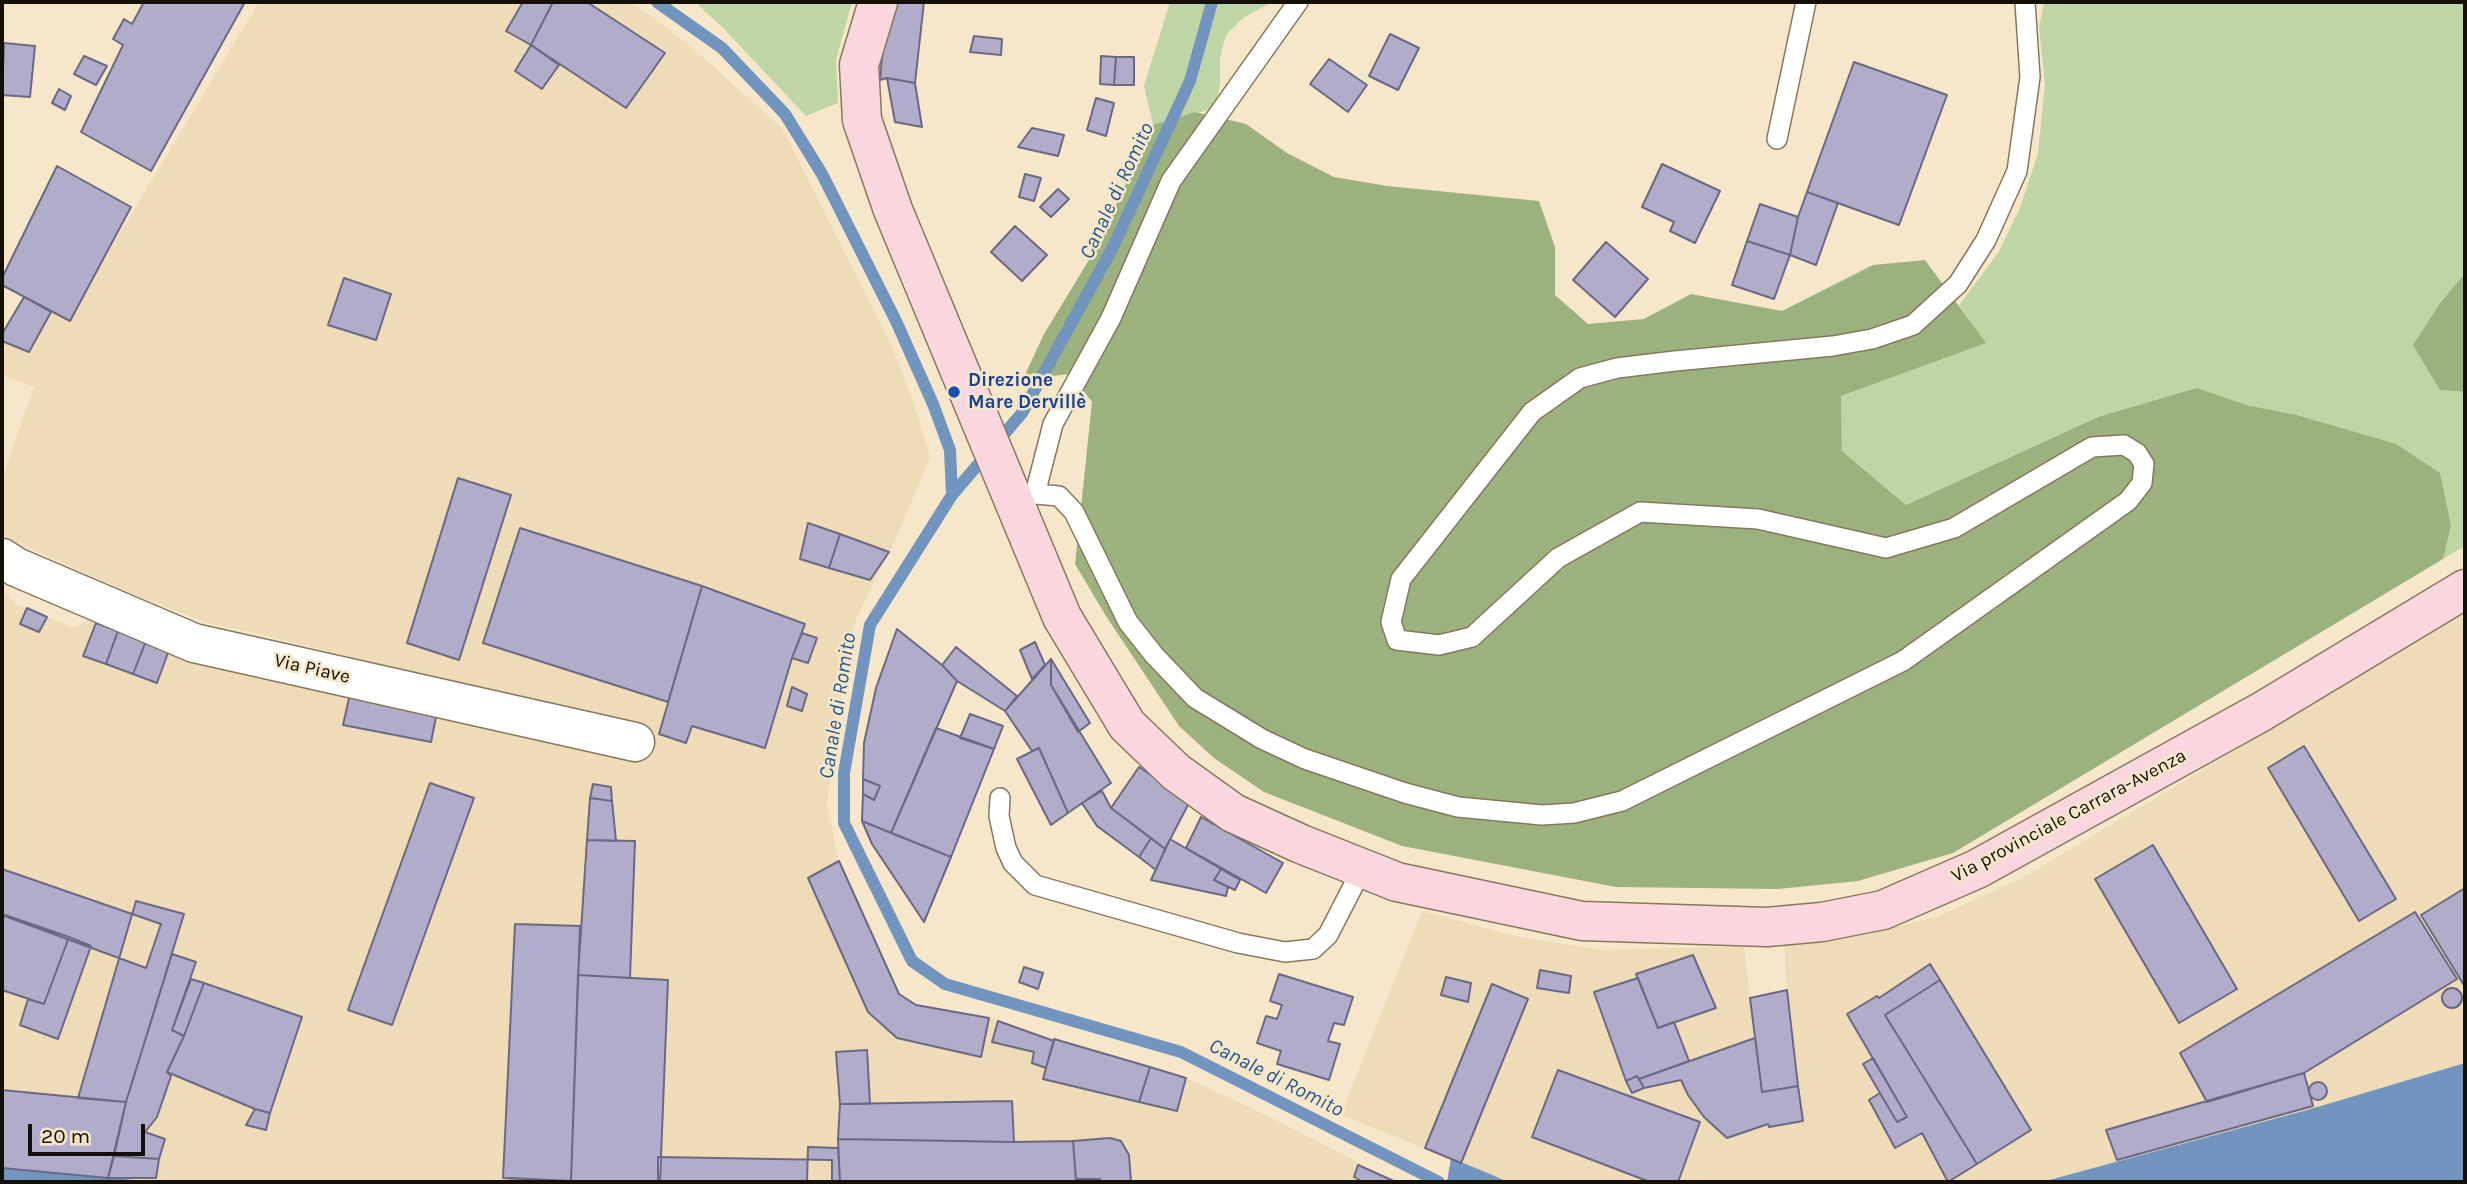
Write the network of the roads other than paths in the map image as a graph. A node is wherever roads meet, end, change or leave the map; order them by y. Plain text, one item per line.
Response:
1 (878, 2) edge
2 (1298, 2) edge
3 (1806, 2) edge
4 (2025, 2) edge
5 (1777, 139) dead end
6 (1017, 491) junction
7 (2, 558) edge
8 (2465, 589) edge
9 (635, 742) dead end
10 (1000, 798) dead end
11 (1362, 869) junction

1 - 6 main road, Via provinciale Carrara-Avenza
2 - 6 lane
3 - 5 lane
4 - 6 lane
6 - 11 main road, Via provinciale Carrara-Avenza
7 - 9 street, Via Piave
8 - 11 main road, Via provinciale Carrara-Avenza
10 - 11 lane

